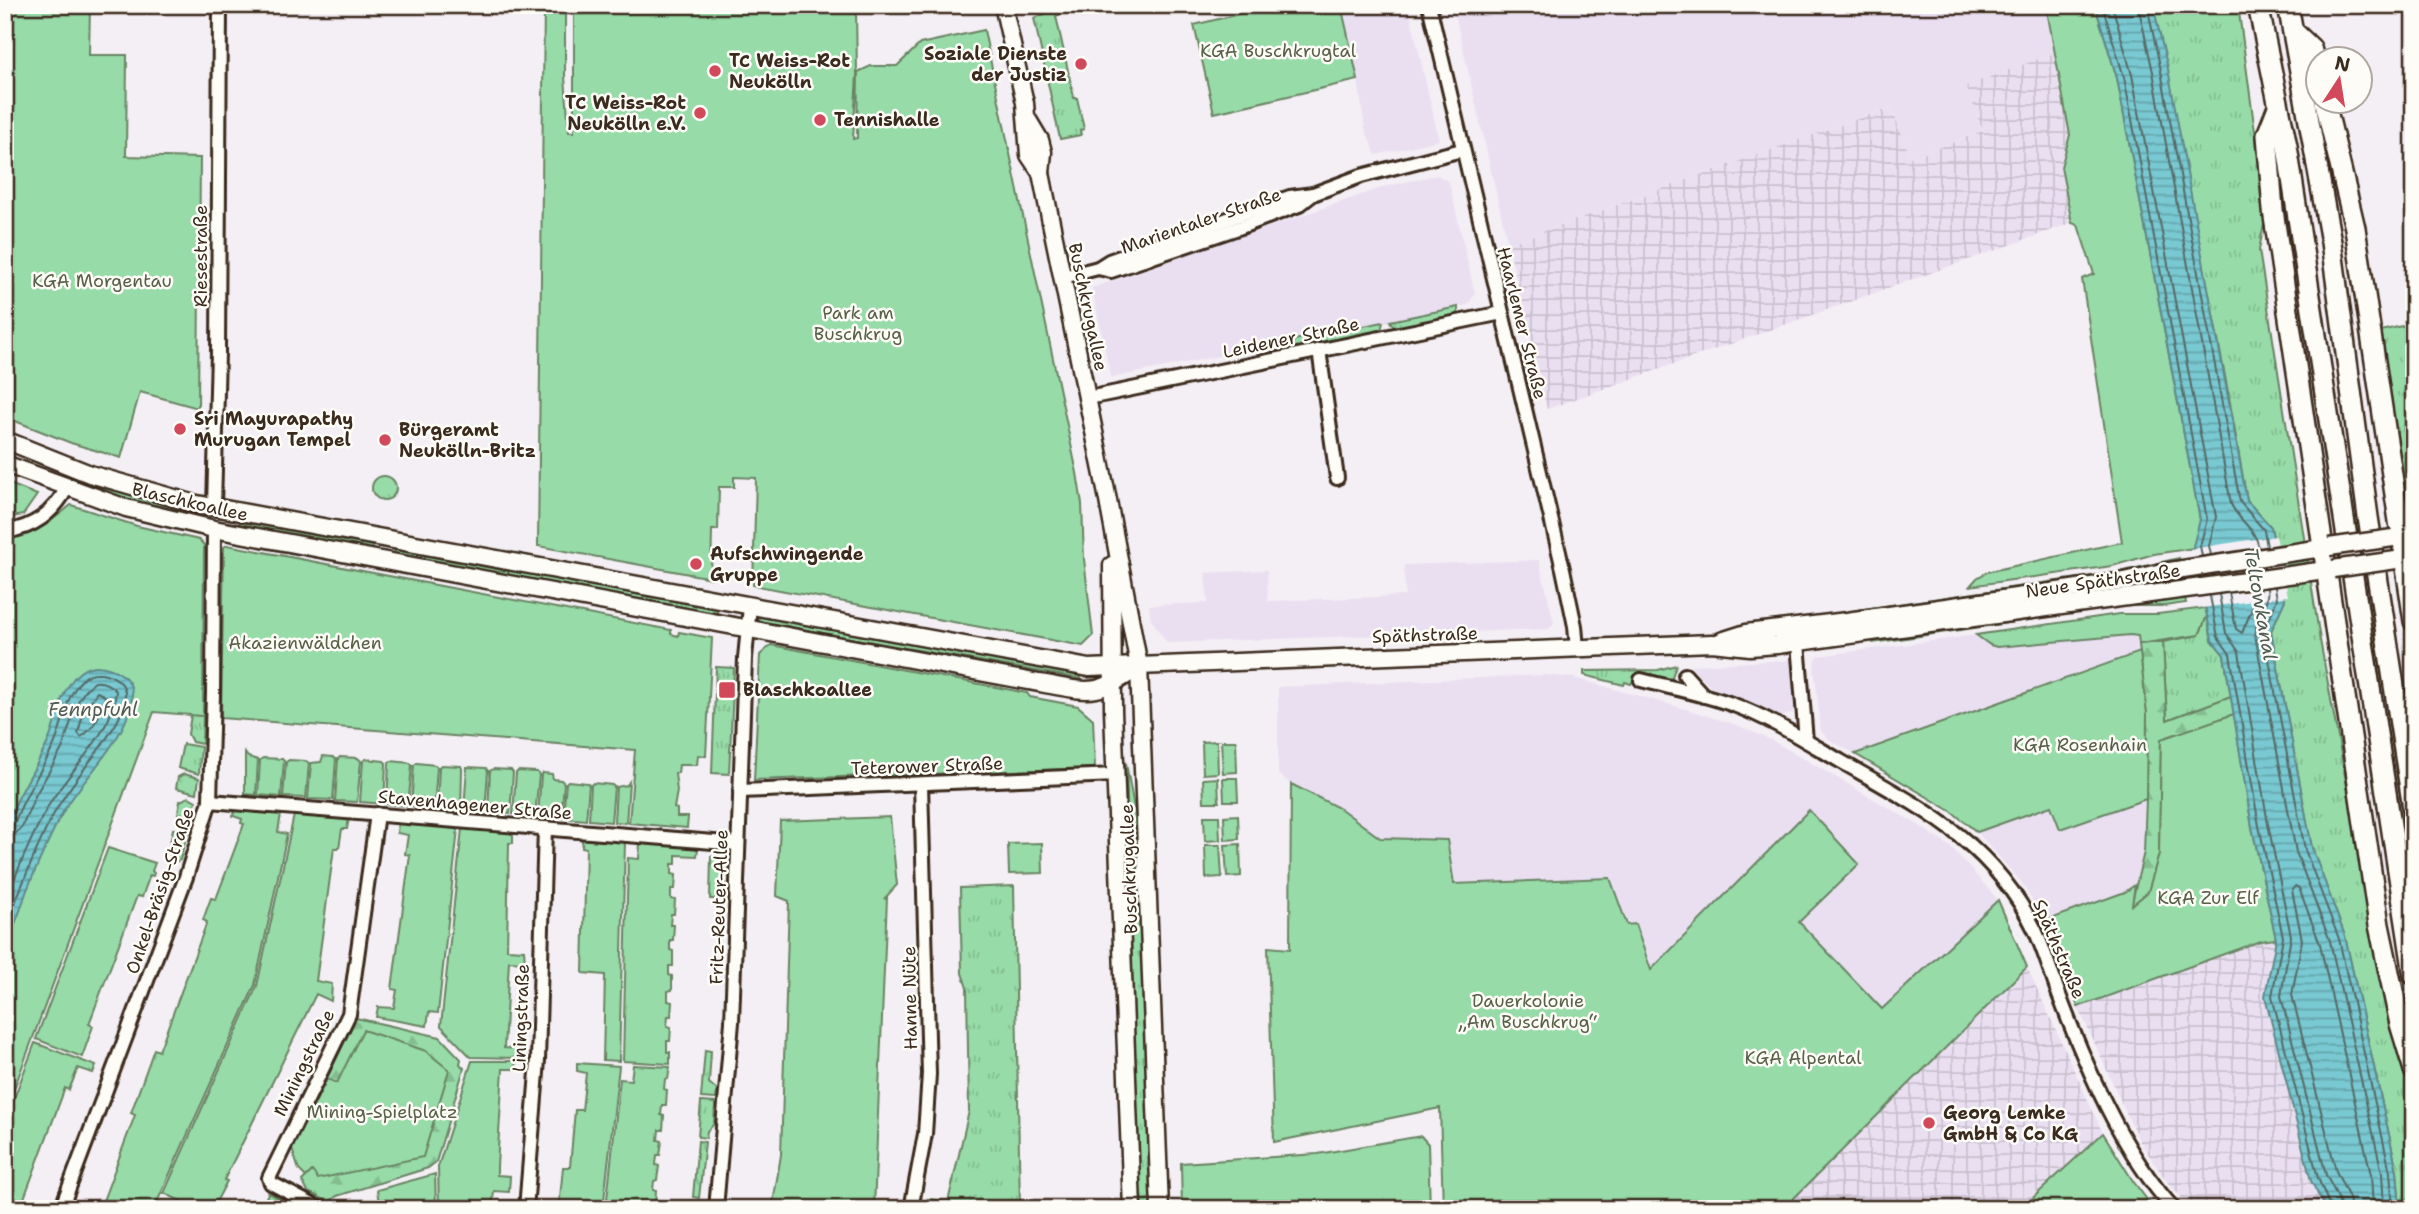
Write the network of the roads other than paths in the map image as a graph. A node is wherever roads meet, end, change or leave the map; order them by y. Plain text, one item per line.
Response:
1 (220, 5) edge
2 (1003, 5) edge
3 (1429, 5) edge
4 (2258, 5) edge
5 (2288, 5) edge
6 (2293, 31) junction
7 (2309, 46) edge
8 (2278, 107) junction
9 (2329, 116) edge
10 (1462, 150) junction
11 (1063, 277) junction
12 (1502, 313) junction
13 (1319, 350) junction
14 (1088, 398) junction
15 (5, 440) edge
16 (5, 464) edge
17 (1337, 478) dead end
18 (67, 488) junction
19 (214, 507) junction
20 (214, 529) junction
21 (1112, 531) junction
22 (5, 532) edge
23 (2402, 537) edge
24 (2327, 548) junction
25 (2405, 558) edge
26 (2330, 569) junction
27 (750, 606) junction
28 (2414, 621) edge
29 (748, 628) junction
30 (1799, 635) junction
31 (1577, 649) junction
32 (1139, 666) junction
33 (1685, 675) dead end
34 (1113, 677) junction
35 (1642, 680) dead end
36 (1704, 696) junction
37 (1806, 741) junction
38 (1116, 775) junction
39 (921, 784) junction
40 (740, 791) junction
41 (210, 801) junction
42 (377, 814) junction
43 (2414, 815) edge
44 (545, 828) junction
45 (738, 844) junction
46 (1148, 878) junction
47 (1119, 879) junction
48 (2414, 975) edge
49 (2414, 1070) edge
50 (61, 1209) edge
51 (320, 1209) edge
52 (526, 1209) edge
53 (716, 1209) edge
54 (911, 1209) edge
55 (1132, 1209) edge
56 (1160, 1209) edge
57 (2174, 1209) edge

1 - 19 street, Riesestraße
2 - 11 main road, Buschkrugallee
3 - 10 street, Haarlemer Straße
4 - 8 highway
5 - 6 highway
6 - 7 highway
6 - 43 highway
8 - 24 highway
8 - 48 highway
9 - 23 highway
10 - 11 street, Marientaler Straße
10 - 12 street, Haarlemer Straße
11 - 14 main road, Buschkrugallee
12 - 13 street, Leidener Straße
12 - 31 street, Haarlemer Straße
13 - 14 street, Leidener Straße
13 - 17 street
14 - 21 main road, Buschkrugallee
15 - 19 main road, Blaschkoallee
16 - 18 main road, Blaschkoallee
18 - 20 main road, Blaschkoallee
18 - 22 street
19 - 27 main road, Blaschkoallee
20 - 29 main road, Blaschkoallee
20 - 41 street, Onkel-Bräsig-Straße
21 - 32 main road, Buschkrugallee
21 - 34 main road, Buschkrugallee
23 - 24 main road, Neue Späthstraße, bridge
23 - 25 highway
24 - 26 highway
24 - 30 main road, Neue Späthstraße
25 - 26 main road, Neue Späthstraße, bridge
25 - 28 highway
26 - 30 main road, Neue Späthstraße
26 - 49 highway
27 - 29 street, Fritz-Reuter-Allee
27 - 34 main road, Blaschkoallee
29 - 34 main road, Blaschkoallee
29 - 40 street, Fritz-Reuter-Allee
30 - 31 main road, Späthstraße
30 - 37 street
31 - 32 main road, Späthstraße
32 - 34 main road, Späthstraße
32 - 46 main road, Buschkrugallee
33 - 36 street, Späthstraße
34 - 38 main road, Buschkrugallee
35 - 36 street, Späthstraße
36 - 37 street, Späthstraße
37 - 57 street, Späthstraße
38 - 39 street, Teterower Straße
38 - 47 main road, Buschkrugallee
39 - 40 street, Teterower Straße
39 - 54 street, Hanne Nüte
40 - 45 street, Fritz-Reuter-Allee
41 - 42 street, Stavenhagener Straße
41 - 50 street, Onkel-Bräsig-Straße
42 - 44 street, Stavenhagener Straße
42 - 51 street, Miningstraße
44 - 45 street, Stavenhagener Straße
44 - 52 street, Liningstraße
45 - 53 street, Fritz-Reuter-Allee
46 - 47 main road
46 - 56 main road, Buschkrugallee
47 - 55 main road, Buschkrugallee

